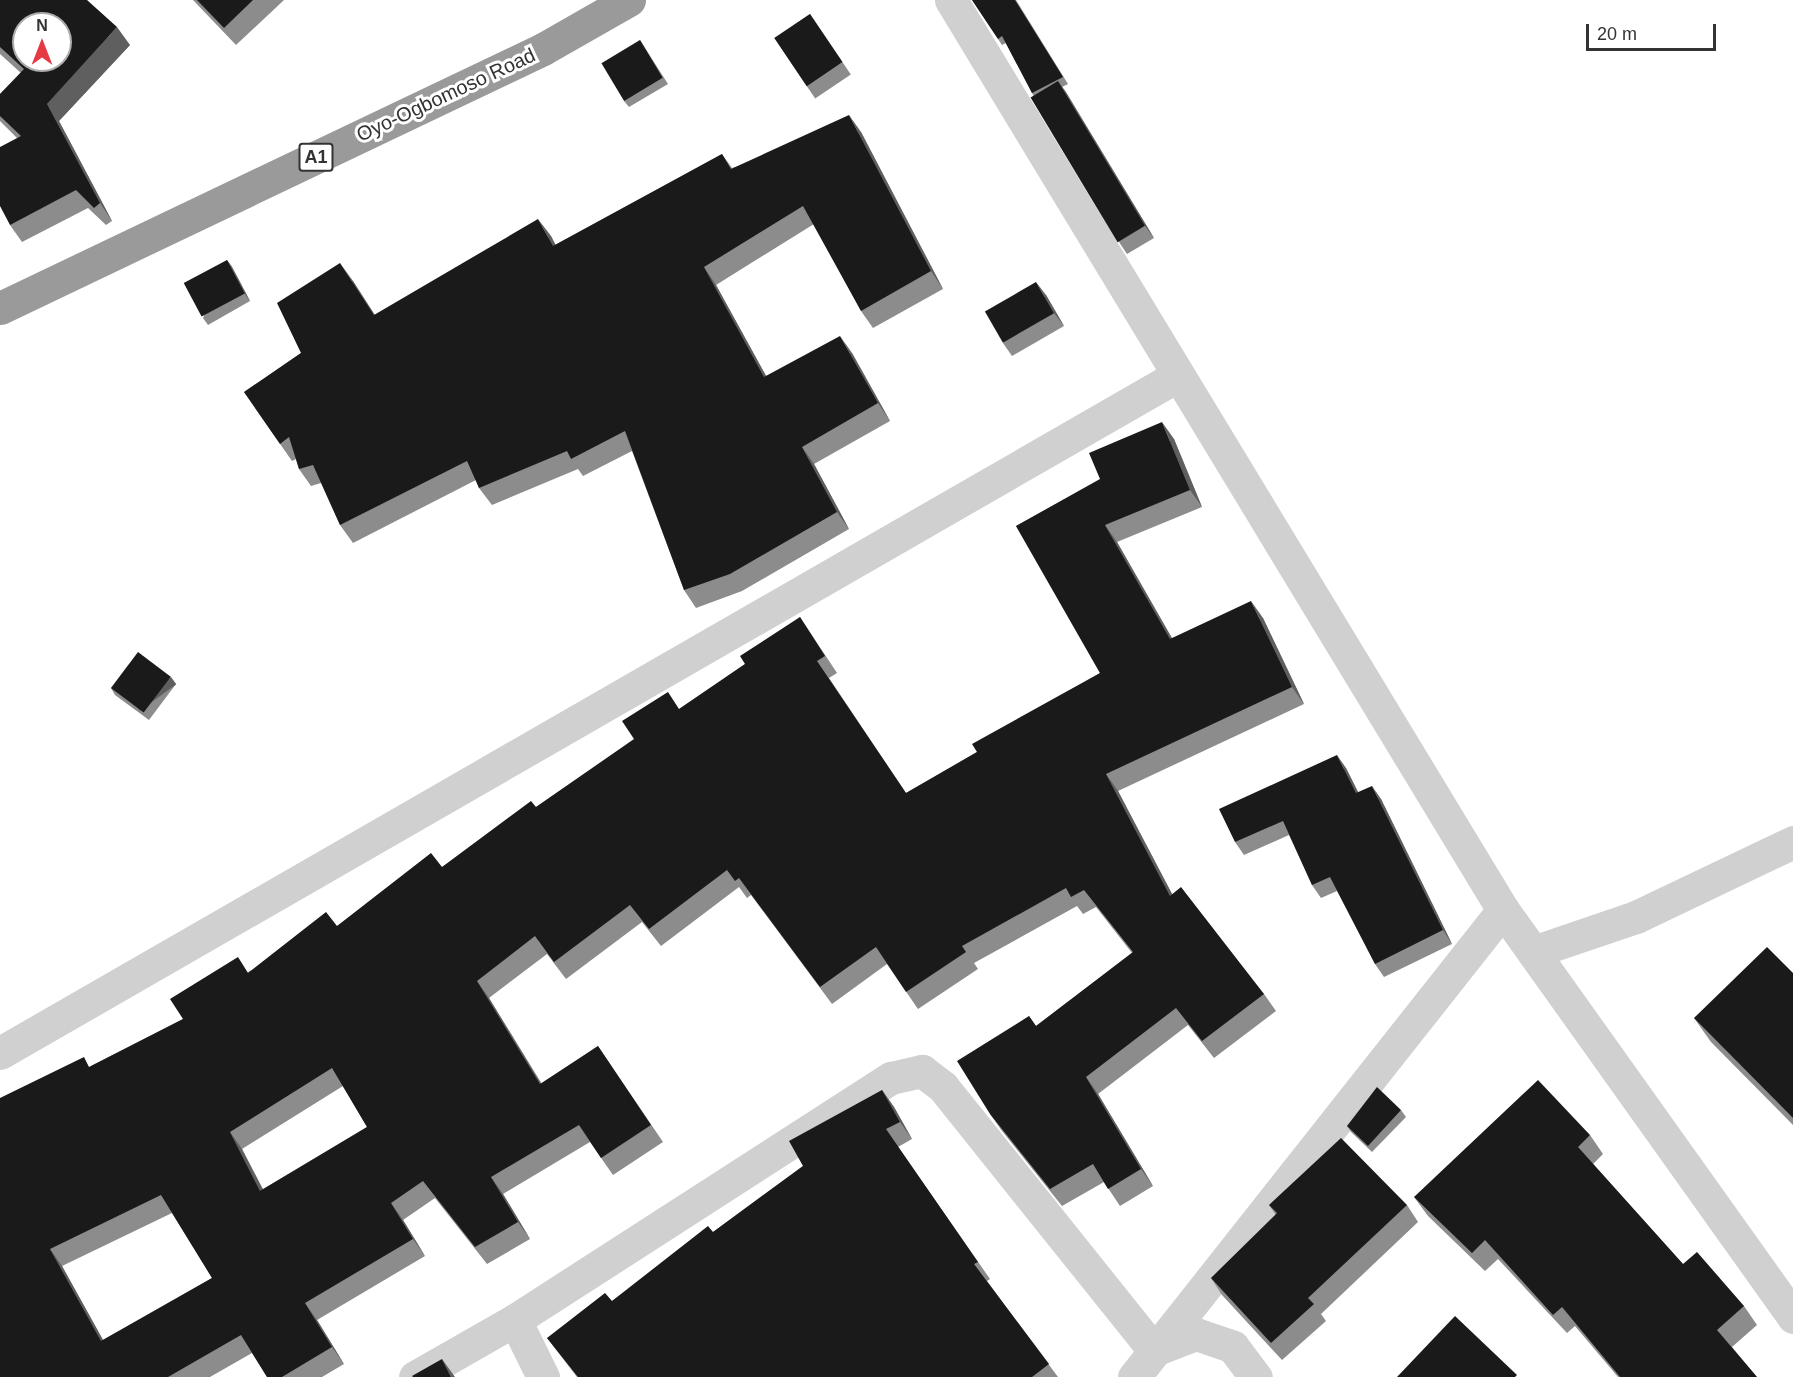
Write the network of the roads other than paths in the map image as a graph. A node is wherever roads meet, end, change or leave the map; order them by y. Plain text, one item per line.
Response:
1 (629, 0) edge
2 (951, 0) edge
3 (0, 308) edge
4 (1175, 377) junction
5 (1793, 842) edge
6 (1503, 910) junction
7 (1533, 952) junction
8 (0, 1053) edge
9 (1793, 1317) edge
10 (514, 1320) junction
11 (1154, 1350) junction
12 (415, 1377) edge
13 (543, 1377) edge
14 (1134, 1377) edge
15 (1256, 1377) edge

1 - 3 highway, Oyo-Ogbomoso Road / A1
2 - 4 street
4 - 6 street
4 - 8 street
5 - 7 street
6 - 7 street
6 - 11 street
7 - 9 street
10 - 11 street
10 - 12 street
10 - 13 street
11 - 14 street
11 - 15 street

